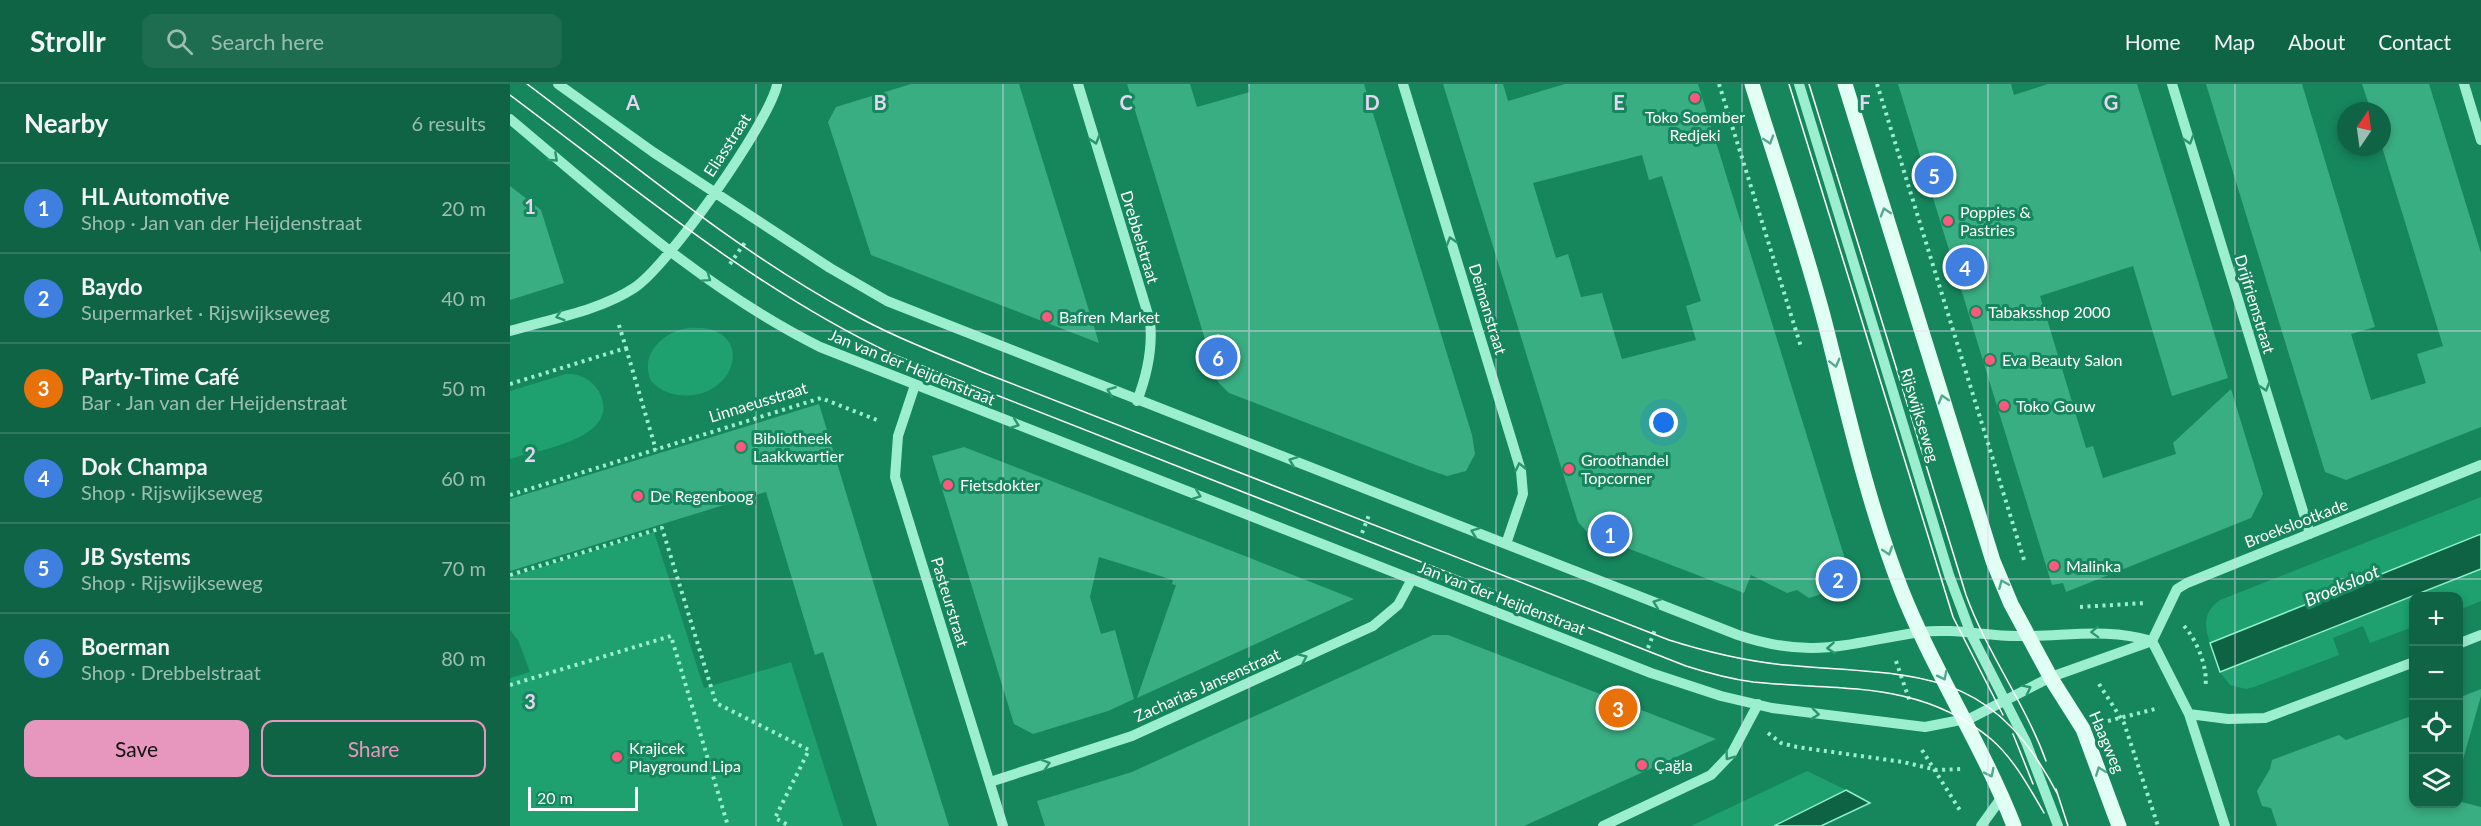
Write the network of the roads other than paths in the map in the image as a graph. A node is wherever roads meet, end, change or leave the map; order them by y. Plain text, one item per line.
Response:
1 (558, 84) edge
2 (778, 84) edge
3 (1078, 84) edge
4 (1403, 84) edge
5 (1752, 84) edge
6 (1799, 84) edge
7 (1845, 84) edge
8 (2172, 84) edge
9 (2464, 84) edge
10 (510, 119) edge
11 (2481, 140) edge
12 (716, 191) junction
13 (670, 251) junction
14 (510, 331) edge
15 (915, 385) junction
16 (1137, 401) junction
17 (2481, 465) edge
18 (2310, 534) junction
19 (1506, 544) junction
20 (1412, 579) junction
21 (1920, 632) junction
22 (1971, 634) junction
23 (2481, 635) edge
24 (2029, 636) junction
25 (2152, 641) junction
26 (2463, 642) edge
27 (2409, 663) edge
28 (2051, 677) junction
29 (2006, 701) junction
30 (1758, 705) junction
31 (2189, 714) junction
32 (1965, 720) junction
33 (990, 782) junction
34 (2002, 797) junction
35 (1004, 826) edge
36 (1603, 826) edge
37 (1981, 826) edge
38 (2014, 826) edge
39 (2058, 826) edge
40 (2119, 826) edge
41 (2225, 826) edge

1 - 12 street
2 - 12 street, Eliasstraat
3 -> 16 street, Drebbelstraat
19 -> 4 street, Deimanstraat
5 -> 21 main road
6 - 22 street, Rijswijkseweg
24 -> 7 main road, Rijswijkseweg
8 -> 18 street, Drijfriemstraat
9 - 11 street
10 -> 13 street, Jan van der Heijdenstraat
12 - 13 street
16 -> 12 street
13 -> 14 street
13 -> 15 street, Jan van der Heijdenstraat
15 -> 20 street, Jan van der Heijdenstraat
15 - 33 street, Pasteurstraat
19 -> 16 street
17 - 18 street, Broekslootkade
18 - 25 street, Broekslootkade
21 -> 19 street
20 - 30 street, Jan van der Heijdenstraat
33 -> 20 street, Zacharias Jansenstraat
21 - 22 street
21 -> 32 main road
22 - 24 street
22 - 29 street, Rijswijkseweg
23 - 26 street
25 -> 24 street
24 - 28 main road, Rijswijkseweg
25 - 28 street
25 - 31 street
27 - 31 street
29 -> 28 street, Jan van der Heijdenstraat
40 -> 28 main road, Haagweg
29 - 32 street, Jan van der Heijdenstraat
29 - 39 street, Rijswijkseweg
30 -> 32 street, Jan van der Heijdenstraat
30 -> 36 street
31 - 41 street
32 -> 34 main road
33 - 35 street, Pasteurstraat
34 - 37 street
34 - 38 main road

